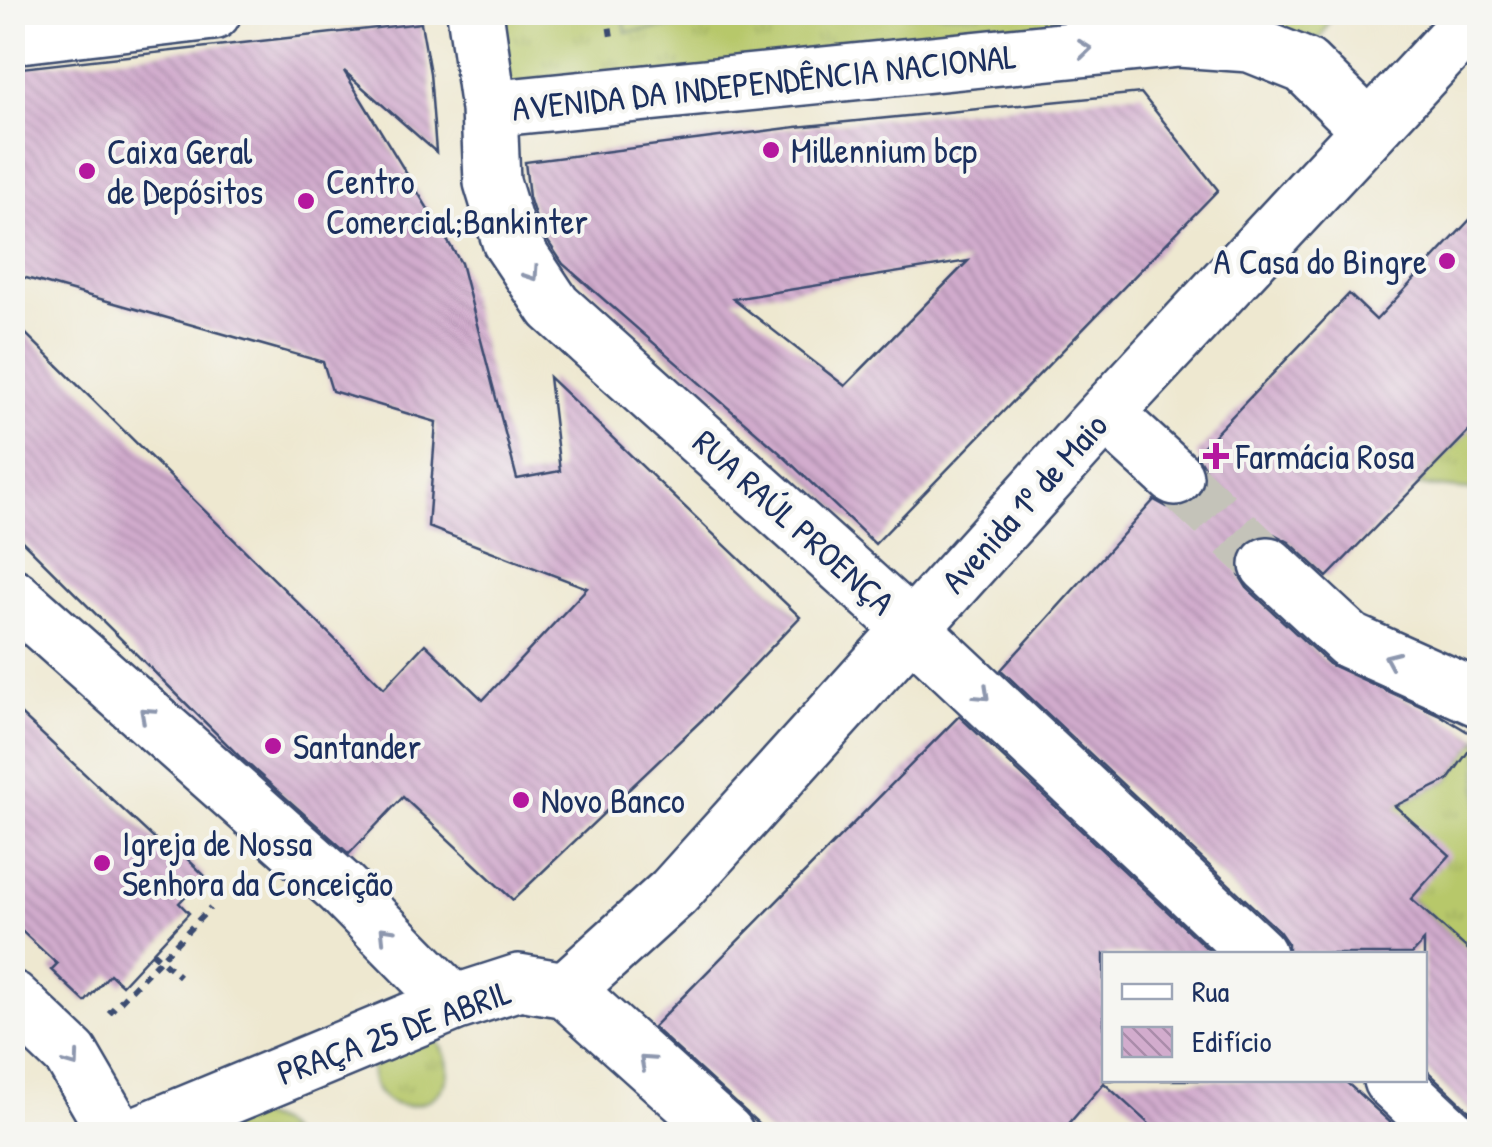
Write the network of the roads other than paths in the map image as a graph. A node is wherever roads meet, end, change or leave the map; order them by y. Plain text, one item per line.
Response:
1 (213, 12) edge
2 (475, 12) edge
3 (1479, 12) edge
4 (12, 36) edge
5 (489, 110) junction
6 (1368, 128) junction
7 (1106, 414) junction
8 (1174, 477) tunnel mouth
9 (1268, 565) tunnel mouth
10 (12, 596) edge
11 (912, 628) junction
12 (1480, 699) edge
13 (1256, 952) edge
14 (542, 986) junction
15 (12, 999) edge
16 (454, 1003) junction
17 (1393, 1082) edge
18 (718, 1132) edge
19 (117, 1134) edge
20 (138, 1134) edge
21 (1449, 1134) edge

1 - 4 street
2 - 5 street, RUA RAÚL PROENÇA
3 - 6 street, Avenida 1º de Maio
5 -> 6 street, AVENIDA DA INDEPENDÊNCIA NACIONAL
5 -> 11 street, RUA RAÚL PROENÇA
6 - 7 street, Avenida 1º de Maio
7 - 8 street
7 - 11 street, Avenida 1º de Maio
12 -> 9 street
16 -> 10 street
11 -> 13 street, RUA RAÚL PROENÇA
11 - 14 street, Avenida 1º de Maio
14 - 16 street, PRAÇA 25 DE ABRIL
18 -> 14 street
15 -> 19 street
16 - 20 street, PRAÇA 25 DE ABRIL
17 - 21 street

